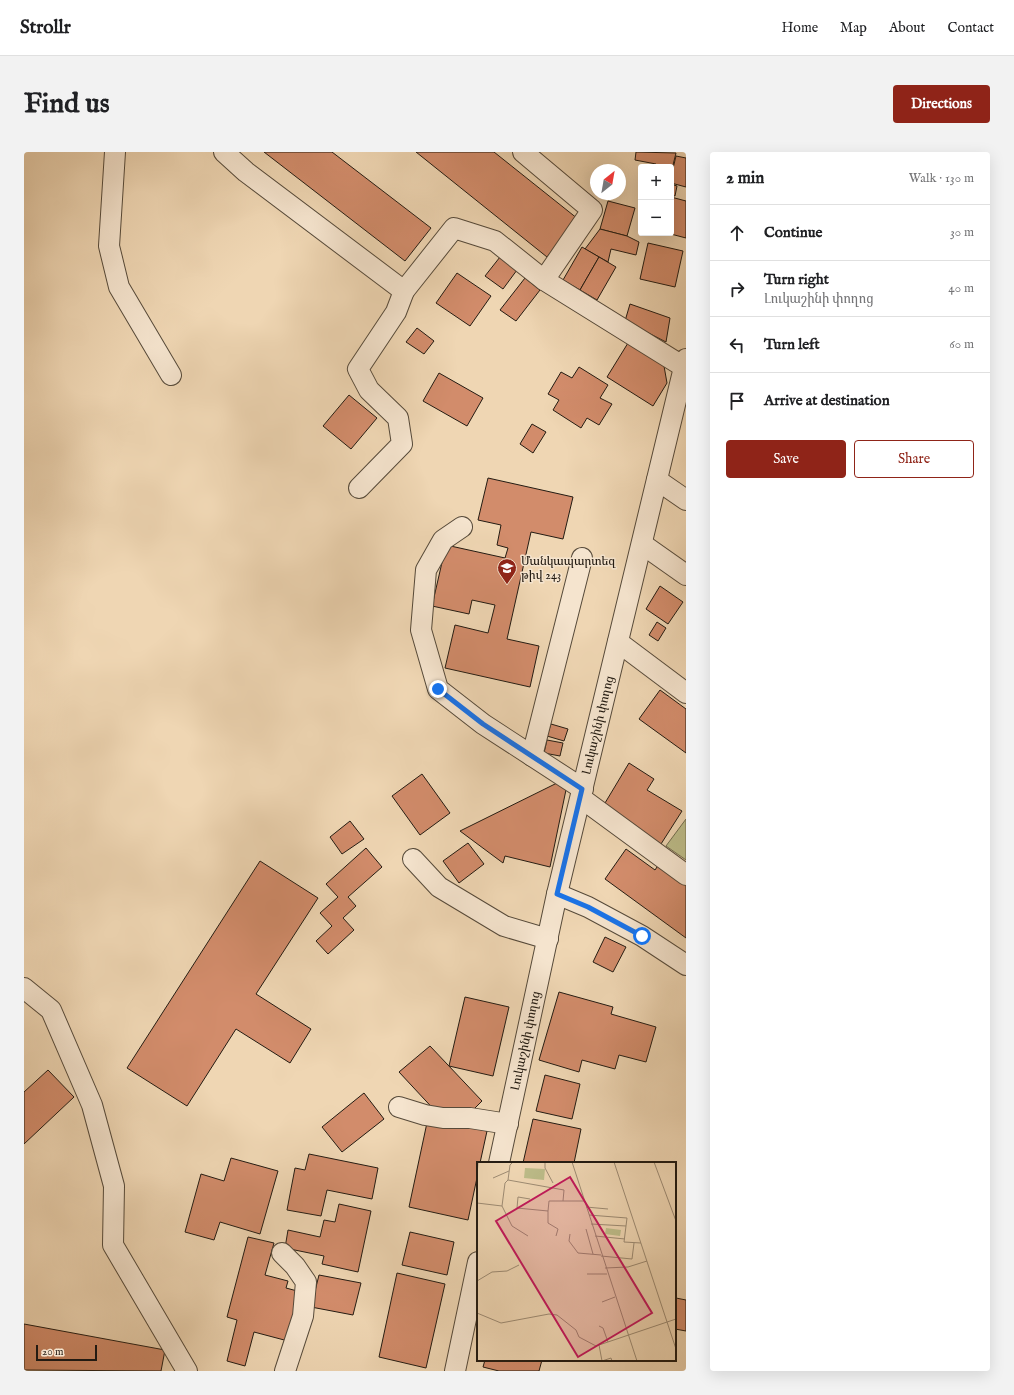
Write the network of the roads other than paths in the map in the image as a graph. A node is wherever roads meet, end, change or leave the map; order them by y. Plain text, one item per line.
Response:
1 (115, 152) edge
2 (224, 152) edge
3 (523, 152) edge
4 (544, 280) junction
5 (404, 291) junction
6 (685, 363) edge
7 (170, 375) dead end
8 (679, 423) edge
9 (657, 480) junction
10 (359, 488) dead end
11 (686, 500) edge
12 (462, 526) dead end
13 (642, 544) junction
14 (582, 558) dead end
15 (686, 575) edge
16 (618, 642) junction
17 (686, 693) edge
18 (532, 756) junction
19 (582, 793) junction
20 (413, 859) dead end
21 (686, 875) edge
22 (557, 894) junction
23 (548, 939) junction
24 (686, 965) edge
25 (24, 988) edge
26 (399, 1107) dead end
27 (508, 1124) junction
28 (499, 1162) edge
29 (282, 1253) dead end
30 (477, 1267) edge
31 (188, 1371) edge
32 (286, 1371) edge
33 (454, 1371) edge

1 - 7 street
2 - 5 street
3 - 4 street
4 - 5 street
4 - 6 street
5 - 10 street
6 - 8 street, Լուկաշինի փողոց
8 - 9 street, Լուկաշինի փողոց
9 - 11 street
9 - 13 street, Լուկաշինի փողոց
12 - 18 street
13 - 15 street
13 - 16 street, Լուկաշինի փողոց
14 - 18 street
16 - 17 street
16 - 19 street, Լուկաշինի փողոց
18 - 19 street
19 - 21 street
19 - 22 street, Լուկաշինի փողոց
20 - 23 street
22 - 23 street, Լուկաշինի փողոց
22 - 24 street
23 - 27 street, Լուկաշինի փողոց
25 - 31 street
26 - 27 street
27 - 28 street, Լուկաշինի փողոց
29 - 32 street
30 - 33 street

